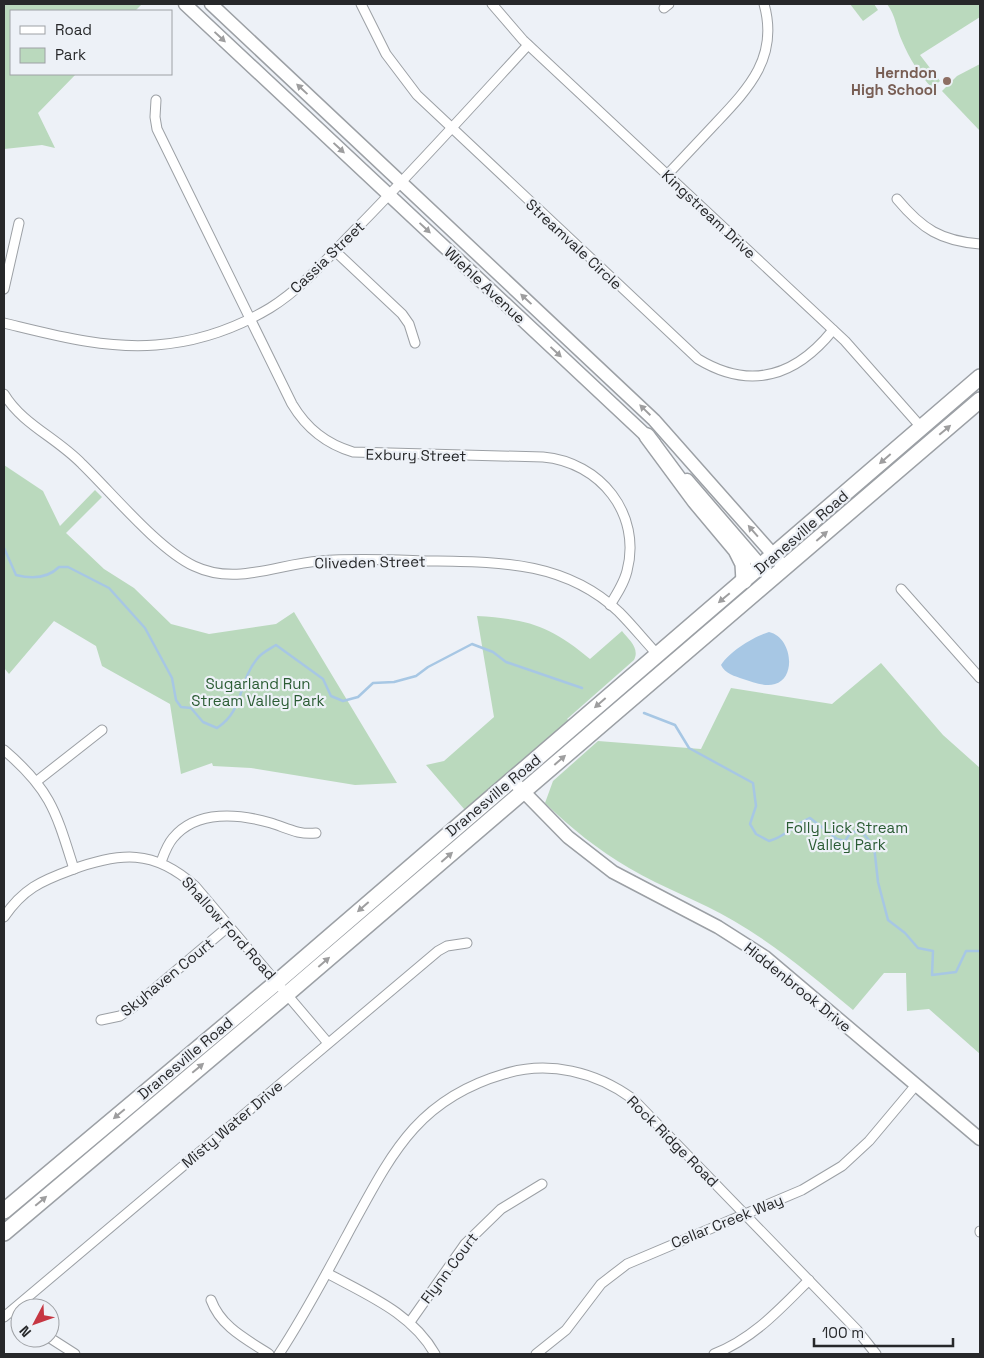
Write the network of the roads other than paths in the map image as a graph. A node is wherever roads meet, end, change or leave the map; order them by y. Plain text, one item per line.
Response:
1 (185, 4) edge
2 (211, 4) edge
3 (361, 4) edge
4 (492, 4) edge
5 (764, 4) edge
6 (528, 45) junction
7 (156, 100) dead end
8 (451, 128) junction
9 (667, 175) junction
10 (401, 182) junction
11 (389, 196) junction
12 (897, 199) dead end
13 (19, 223) dead end
14 (980, 244) edge
15 (335, 250) junction
16 (4, 289) edge
17 (250, 319) junction
18 (4, 323) edge
19 (833, 330) junction
20 (415, 343) dead end
21 (980, 377) edge
22 (4, 394) edge
23 (980, 400) edge
24 (922, 427) junction
25 (647, 436) junction
26 (774, 555) junction
27 (761, 566) junction
28 (785, 568) junction
29 (772, 579) junction
30 (744, 581) junction
31 (901, 589) dead end
32 (610, 605) junction
33 (657, 654) junction
34 (980, 678) edge
35 (102, 730) dead end
36 (4, 750) edge
37 (512, 779) junction
38 (37, 781) junction
39 (523, 792) junction
40 (316, 833) dead end
41 (161, 862) junction
42 (74, 869) junction
43 (4, 916) edge
44 (229, 926) junction
45 (466, 943) dead end
46 (277, 982) junction
47 (287, 994) junction
48 (102, 1020) dead end
49 (328, 1043) junction
50 (916, 1085) junction
51 (980, 1139) edge
52 (542, 1184) dead end
53 (4, 1211) edge
54 (745, 1214) junction
55 (4, 1233) edge
56 (327, 1273) junction
57 (809, 1280) junction
58 (28, 1298) edge
59 (211, 1300) dead end
60 (410, 1322) junction
61 (60, 1344) edge
62 (75, 1354) edge
63 (269, 1354) edge
64 (279, 1354) edge
65 (435, 1354) edge
66 (536, 1354) edge
67 (714, 1354) edge
68 (876, 1354) edge

1 -> 11 main road, Wiehle Avenue
10 -> 2 main road, Wiehle Avenue
3 - 8 street, Streamvale Circle
4 - 6 street, Kingstream Drive
5 - 9 street
6 - 8 street, Cassia Street
6 - 9 street, Kingstream Drive
7 - 17 street, Exbury Street
8 - 10 street, Cassia Street
8 - 19 street, Streamvale Circle
9 - 19 street, Kingstream Drive
10 - 11 street, Cassia Street
26 -> 10 main road, Wiehle Avenue
11 - 15 street, Cassia Street
11 -> 25 main road, Wiehle Avenue
12 - 14 street
13 - 16 street
15 - 17 street, Cassia Street
15 - 20 street
17 - 18 street, Cassia Street
17 - 32 street, Exbury Street
19 - 24 street, Kingstream Drive
21 - 24 main road, Dranesville Road
22 - 32 street, Cliveden Street
28 -> 23 main road, Dranesville Road
24 -> 26 main road, Dranesville Road
25 - 27 main road, Wiehle Avenue
25 - 30 main road
26 - 27 main road, Dranesville Road
26 - 28 main road, Wiehle Avenue
27 - 29 main road, Wiehle Avenue
27 - 30 main road, Dranesville Road
28 - 29 main road, Dranesville Road
39 -> 29 main road, Dranesville Road
30 -> 33 main road, Dranesville Road
31 - 34 street
32 - 33 street, Cliveden Street
33 -> 37 main road, Dranesville Road
35 - 38 street
36 - 38 street
37 - 39 main road, Hiddenbrook Drive
37 -> 46 main road, Dranesville Road
38 - 42 street
47 -> 39 main road, Dranesville Road
39 - 50 main road, Hiddenbrook Drive
40 - 41 street
41 - 42 street, Shallow Ford Road
41 - 44 street, Shallow Ford Road
42 - 43 street, Shallow Ford Road
44 - 46 street, Shallow Ford Road
44 - 48 street, Skyhaven Court
45 - 49 street, Misty Water Drive
46 - 47 street, Shallow Ford Road
46 -> 53 main road, Dranesville Road
47 - 49 street, Shallow Ford Road
55 -> 47 main road, Dranesville Road
49 - 58 street, Misty Water Drive
50 - 51 main road, Hiddenbrook Drive
50 - 54 street, Cellar Creek Way
52 - 60 street, Flynn Court
54 - 56 street, Rock Ridge Road
54 - 57 street, Rock Ridge Road
54 - 66 street, Cellar Creek Way
56 - 60 street
56 - 64 street, Rock Ridge Road
57 - 67 street
57 - 68 street, Rock Ridge Road
59 - 63 street
60 - 65 street
61 - 62 street

